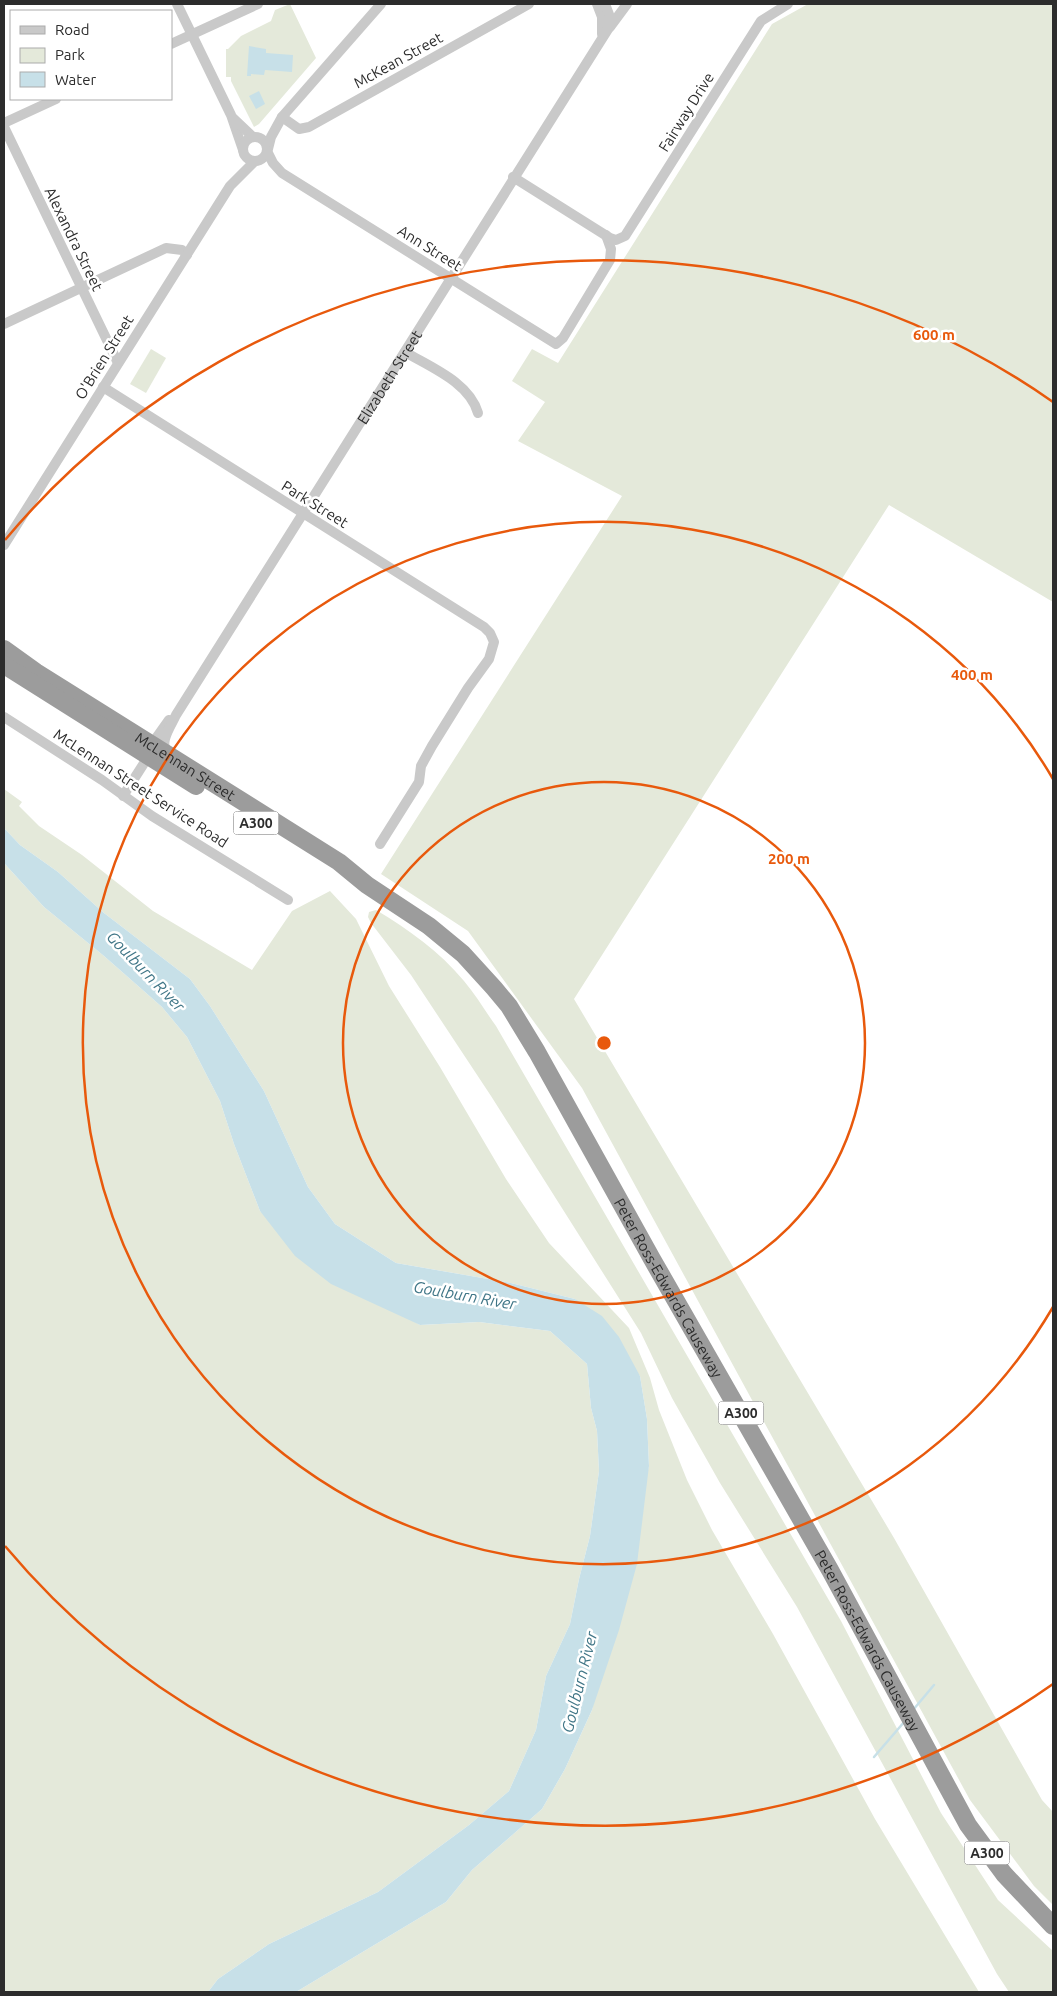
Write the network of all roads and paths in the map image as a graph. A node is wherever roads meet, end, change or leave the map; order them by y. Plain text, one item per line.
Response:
1 (177, 4) edge
2 (258, 4) edge
3 (381, 4) edge
4 (529, 4) edge
5 (597, 4) edge
6 (605, 4) edge
7 (627, 4) edge
8 (788, 4) edge
9 (192, 34) junction
10 (601, 38) junction
11 (172, 44) edge
12 (54, 100) edge
13 (231, 115) junction
14 (282, 117) junction
15 (4, 125) edge
16 (254, 137) junction
17 (243, 150) junction
18 (267, 150) junction
19 (255, 162) junction
20 (288, 177) junction
21 (513, 177) junction
22 (230, 186) junction
23 (609, 237) junction
24 (187, 254) junction
25 (449, 278) junction
26 (80, 287) junction
27 (4, 324) edge
28 (405, 352) junction
29 (118, 363) junction
30 (103, 387) junction
31 (478, 413) dead end
32 (302, 514) junction
33 (4, 545) edge
34 (4, 649) edge
35 (4, 665) edge
36 (176, 714) junction
37 (4, 717) edge
38 (150, 750) junction
39 (169, 755) junction
40 (123, 796) junction
41 (380, 844) dead end
42 (367, 885) junction
43 (288, 900) dead end
44 (396, 903) joint
45 (1053, 1926) edge

1 - 9 street
2 - 9 street
3 - 14 street
4 - 14 street, McKean Street
5 - 10 street
6 - 10 street, Elizabeth Street
7 - 10 street, Elizabeth Street
8 - 23 street, Fairway Drive
9 - 11 street
9 - 13 street
10 - 21 street, Elizabeth Street
12 - 15 street
13 - 16 street
13 - 17 street
14 - 16 street
14 - 18 street
15 - 26 street, Alexandra Street
16 - 17 street
16 - 18 street
17 - 19 street
17 - 22 street, O'Brien Street
18 - 19 street
18 - 20 street, Ann Street
19 - 20 street, Ann Street
19 - 22 street, O'Brien Street
20 - 25 street, Ann Street
21 - 23 street
21 - 25 street, Elizabeth Street
22 - 24 street, O'Brien Street
23 - 25 street, Ann Street
24 - 26 street
24 - 29 street, O'Brien Street
25 - 28 street, Elizabeth Street
26 - 27 street
26 - 29 street, Alexandra Street
28 - 31 street
28 - 32 street, Elizabeth Street
29 - 30 street, O'Brien Street
30 - 32 street, Park Street
30 - 33 street, O'Brien Street
32 - 36 street, Elizabeth Street
32 - 41 street, Park Street
34 - 38 highway, McLennan Street / A300
35 - 38 highway, McLennan Street / A300
36 - 38 street, Elizabeth Street
36 - 39 street, Elizabeth Street
37 - 40 street, McLennan Street Service Road
38 - 39 highway, McLennan Street / A300
38 - 40 street, Elizabeth Street
38 - 42 highway, McLennan Street / A300
39 - 42 highway, McLennan Street / A300
40 - 43 street, McLennan Street Service Road
42 - 44 highway, McLennan Street / A300
44 - 45 highway, Peter Ross-Edwards Causeway / A300

